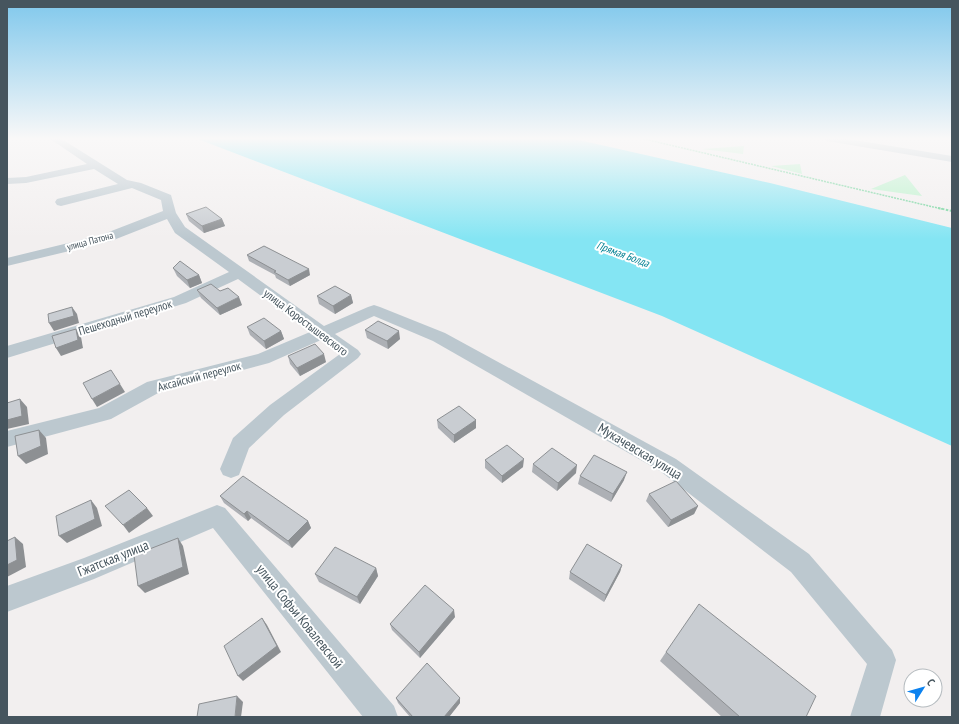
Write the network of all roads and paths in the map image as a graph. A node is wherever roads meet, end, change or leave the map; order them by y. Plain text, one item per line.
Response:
1 (62, 172) edge
2 (108, 172) edge
3 (782, 172) edge
4 (7, 181) edge
5 (133, 184) junction
6 (61, 202) dead end
7 (952, 212) edge
8 (170, 213) junction
9 (7, 262) edge
10 (240, 273) junction
11 (322, 333) junction
12 (7, 352) edge
13 (7, 439) edge
14 (231, 469) dead end
15 (217, 515) joint
16 (7, 599) edge
17 (383, 717) edge
18 (865, 717) edge

1 - 4 street
2 - 5 street
3 - 7 path
5 - 6 street
5 - 8 street, улица Коростышевского
8 - 9 street, улица Патона
8 - 10 street, улица Коростышевского
10 - 11 street, улица Коростышевского
10 - 12 street, Пешеходный переулок
11 - 13 street, Аксайский переулок
11 - 14 street, улица Коростышевского
11 - 18 street, Мукачевская улица
15 - 16 street, Гжатская улица
15 - 17 street, улица Софьи Ковалевской

